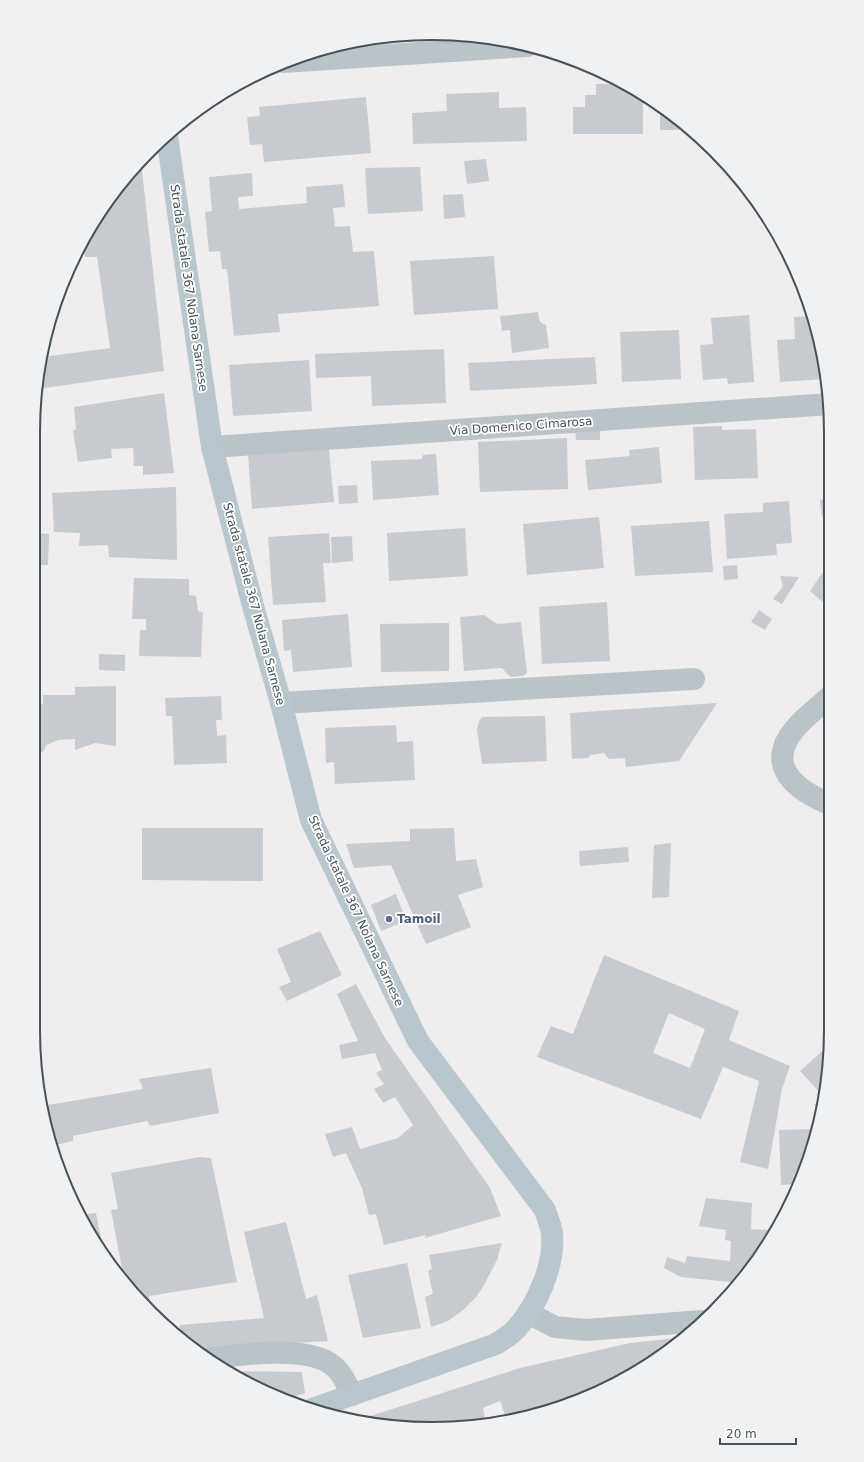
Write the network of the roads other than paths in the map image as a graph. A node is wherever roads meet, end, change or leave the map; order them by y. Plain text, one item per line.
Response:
1 (505, 47) edge
2 (308, 60) edge
3 (168, 143) edge
4 (823, 404) edge
5 (212, 447) junction
6 (694, 679) dead end
7 (824, 702) edge
8 (281, 703) junction
9 (824, 801) edge
10 (528, 1313) junction
11 (694, 1322) edge
12 (217, 1358) edge
13 (352, 1395) junction
14 (321, 1406) edge

1 - 2 street
3 - 5 main road, Strada statale 367 Nolana Sarnese
4 - 5 street, Via Domenico Cimarosa
5 - 8 main road, Strada statale 367 Nolana Sarnese
6 - 8 street
7 - 9 street
8 - 10 main road, Strada statale 367 Nolana Sarnese
10 - 11 street
10 - 13 main road, Strada statale 367 Nolana Sarnese
12 - 13 street
13 - 14 main road, Strada statale 367 Nolana Sarnese

